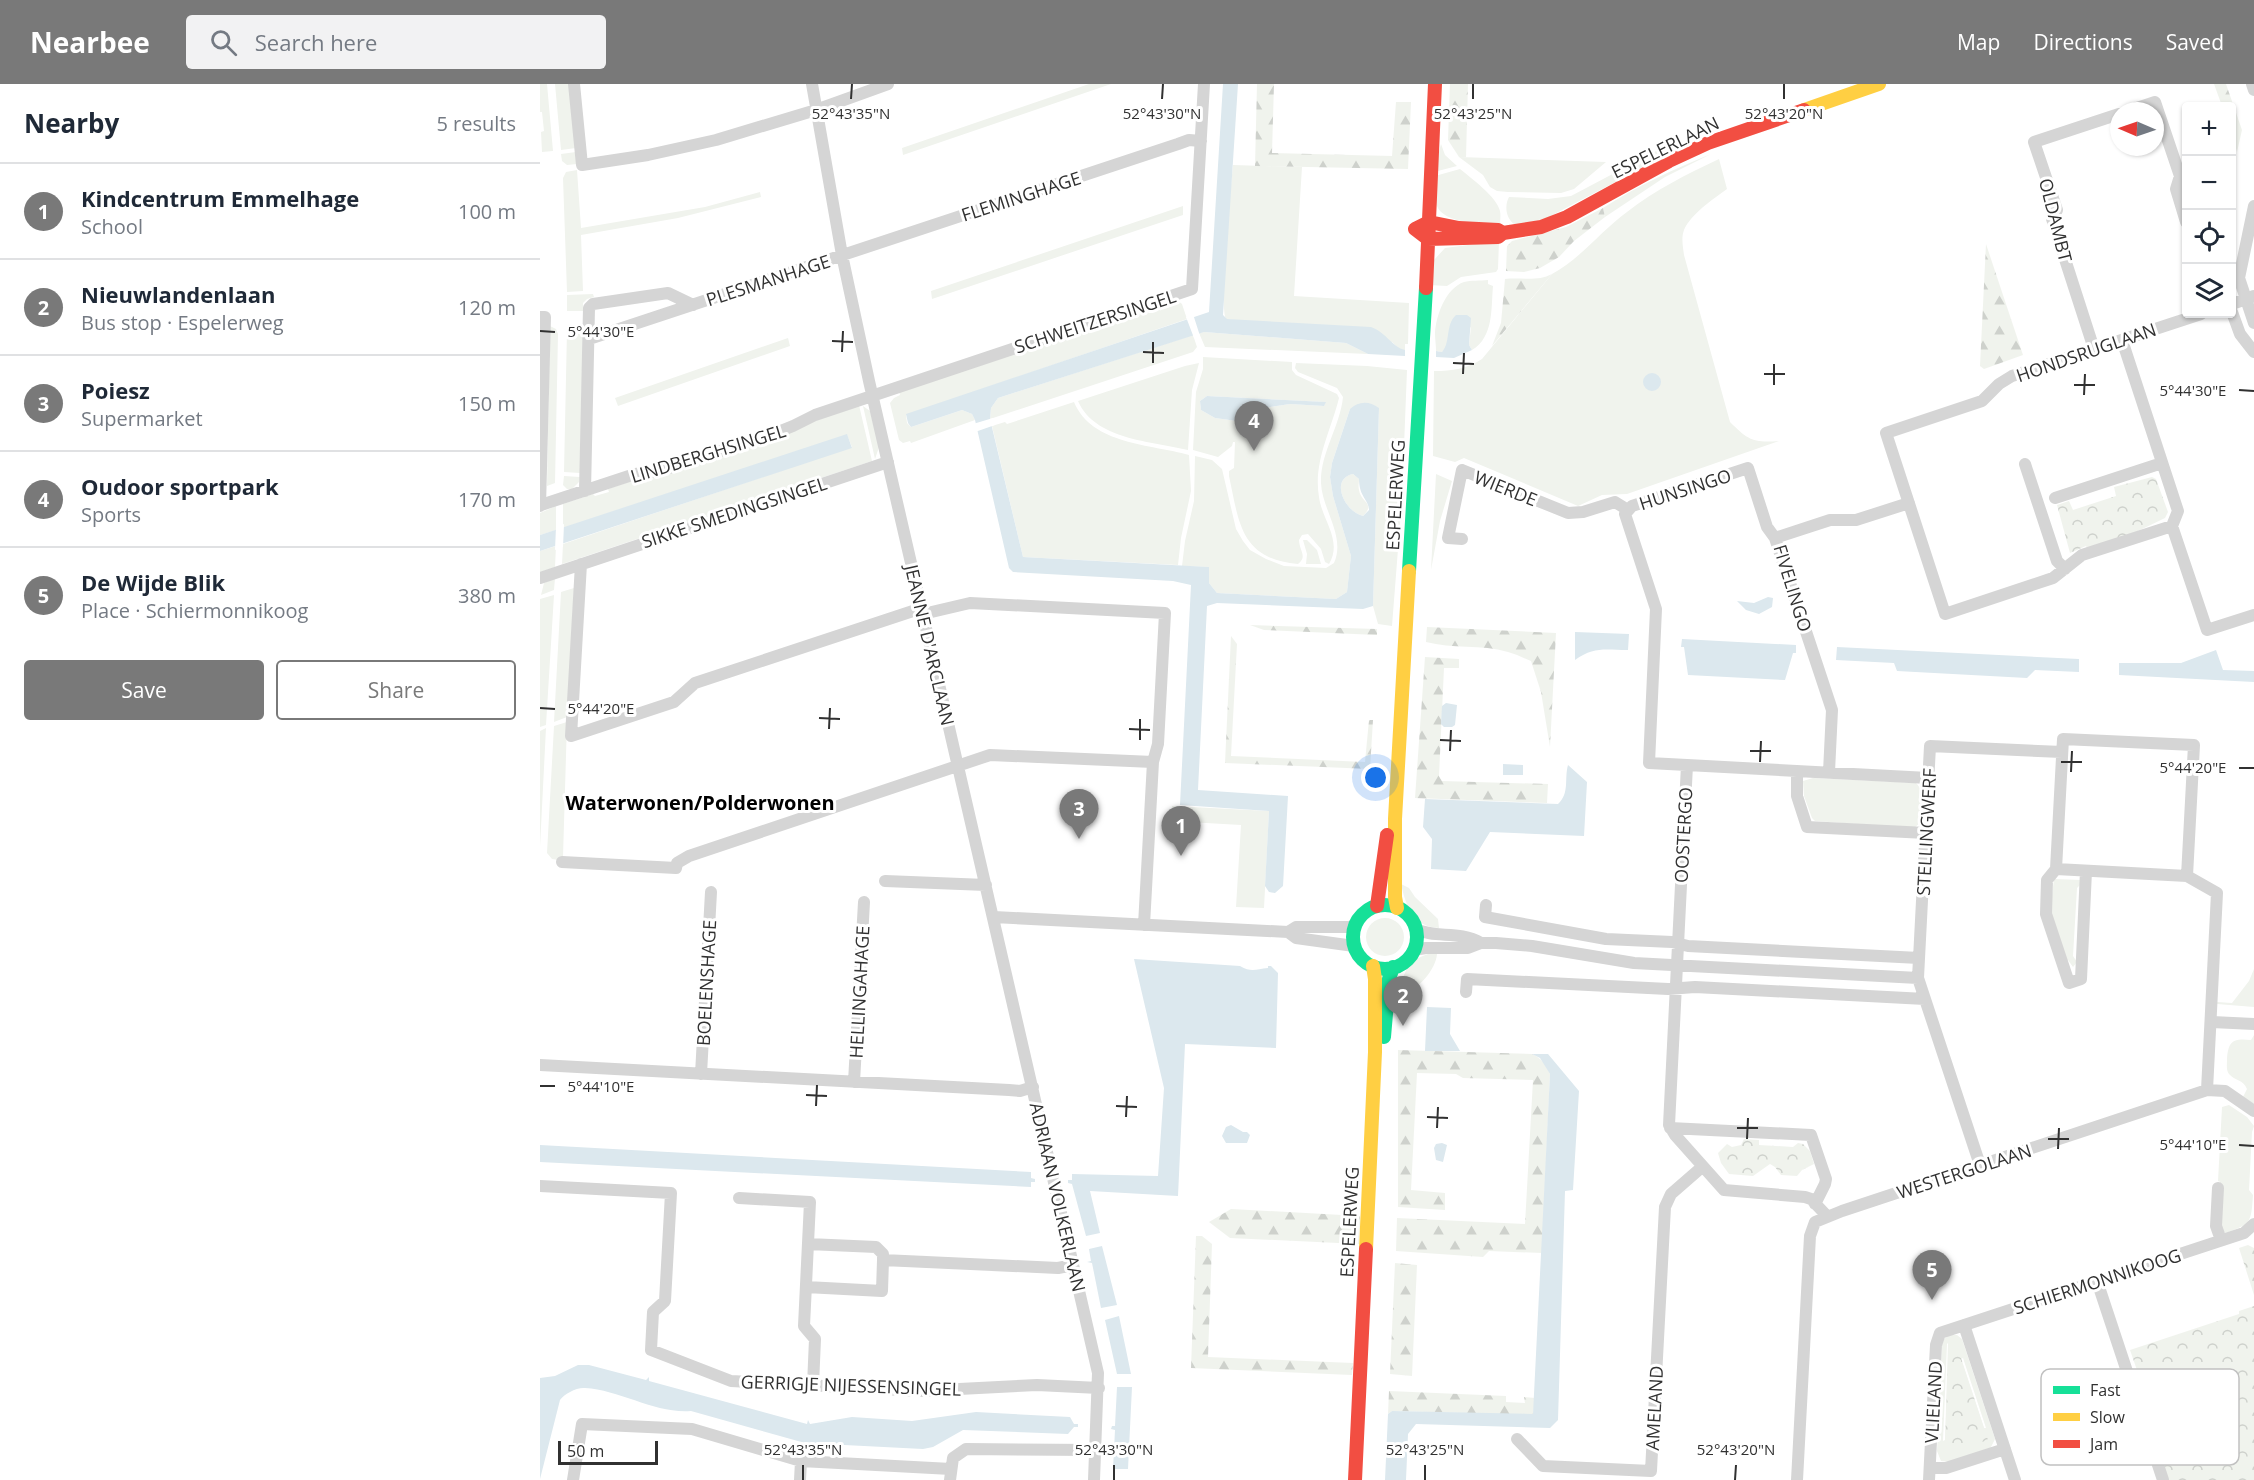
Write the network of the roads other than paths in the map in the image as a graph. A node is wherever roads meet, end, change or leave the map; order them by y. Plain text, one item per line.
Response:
1 (574, 84) edge
2 (812, 84) edge
3 (888, 84) edge
4 (1204, 84) edge
5 (1422, 84) edge
6 (1435, 84) edge
7 (1879, 84) edge
8 (2252, 84) edge
9 (2254, 90) edge
10 (816, 110) junction
11 (2110, 117) edge
12 (2164, 129) edge
13 (1201, 141) junction
14 (2254, 206) edge
15 (2183, 210) edge
16 (1429, 222) junction
17 (1415, 229) junction
18 (1503, 233) junction
19 (1428, 239) junction
20 (842, 255) junction
21 (2250, 298) edge
22 (693, 305) junction
23 (542, 317) edge
24 (2189, 318) edge
25 (2234, 318) edge
26 (2254, 323) edge
27 (589, 339) junction
28 (2122, 340) junction
29 (1416, 344) junction
30 (2094, 349) junction
31 (2254, 352) edge
32 (542, 355) edge
33 (1415, 370) junction
34 (872, 396) junction
35 (888, 462) junction
36 (2162, 463) junction
37 (2025, 464) dead end
38 (585, 490) junction
39 (2055, 498) dead end
40 (1909, 504) junction
41 (541, 506) edge
42 (1628, 510) junction
43 (2172, 526) junction
44 (1775, 538) junction
45 (1462, 539) dead end
46 (581, 564) junction
47 (2065, 569) junction
48 (540, 578) edge
49 (922, 611) junction
50 (2254, 615) edge
51 (2062, 752) junction
52 (1153, 762) junction
53 (1649, 763) joint
54 (1687, 765) junction
55 (958, 766) junction
56 (1797, 771) junction
57 (1829, 772) junction
58 (1929, 778) junction
59 (1926, 833) junction
60 (562, 862) dead end
61 (2056, 869) junction
62 (2086, 871) junction
63 (2187, 876) junction
64 (885, 881) dead end
65 (986, 885) junction
66 (711, 892) dead end
67 (864, 902) dead end
68 (1486, 905) dead end
69 (1377, 906) junction
70 (1397, 908) junction
71 (994, 917) junction
72 (1144, 924) junction
73 (1356, 925) junction
74 (1415, 929) junction
75 (1288, 932) junction
76 (1481, 943) junction
77 (1678, 944) junction
78 (1354, 946) junction
79 (1413, 950) junction
80 (1919, 958) junction
81 (1677, 965) junction
82 (1372, 966) junction
83 (1393, 967) junction
84 (1918, 978) junction
85 (1676, 988) junction
86 (1466, 992) dead end
87 (1925, 999) junction
88 (2212, 1022) junction
89 (2254, 1024) edge
90 (540, 1065) edge
91 (701, 1074) junction
92 (854, 1082) junction
93 (1033, 1088) junction
94 (2207, 1090) junction
95 (2254, 1111) edge
96 (1670, 1128) junction
97 (1980, 1165) junction
98 (1702, 1167) junction
99 (540, 1186) edge
100 (2218, 1188) dead end
101 (739, 1198) dead end
102 (1815, 1204) junction
103 (1827, 1216) junction
104 (2254, 1224) edge
105 (2221, 1240) junction
106 (808, 1244) junction
107 (883, 1260) junction
108 (1073, 1265) junction
109 (2097, 1281) junction
110 (806, 1287) junction
111 (1964, 1325) junction
112 (1938, 1336) joint
113 (2126, 1369) edge
114 (813, 1385) junction
115 (1099, 1388) junction
116 (1517, 1439) dead end
117 (2005, 1449) junction
118 (1095, 1450) junction
119 (801, 1461) junction
120 (2158, 1465) edge
121 (950, 1474) edge
122 (1930, 1474) edge
123 (573, 1480) edge
124 (800, 1480) edge
125 (1094, 1480) edge
126 (1354, 1480) edge
127 (1362, 1480) edge
128 (1797, 1480) edge
129 (2015, 1480) edge
130 (2163, 1480) edge

1 - 10 street
2 - 10 street, JEANNE D'ARCLAAN
3 - 10 street
4 - 13 street, SCHWEITZERSINGEL
5 - 17 main road, ESPELERWEG
6 - 16 main road, ESPELERWEG
7 - 18 main road, ESPELERLAAN
8 - 9 street
10 - 20 street, JEANNE D'ARCLAAN
11 - 30 street, OLDAMBT
12 - 15 street
13 - 20 street, FLEMINGHAGE
13 - 34 street, SCHWEITZERSINGEL
14 - 21 street
16 - 17 main road
16 - 18 main road, ESPELERLAAN
16 - 19 main road, ESPELERWEG
17 - 19 main road
17 - 29 main road, ESPELERWEG
18 - 19 main road, ESPELERLAAN
19 - 29 main road, ESPELERWEG
20 - 22 street, PLESMANHAGE
20 - 34 street, JEANNE D'ARCLAAN
21 - 26 street
22 - 27 street, PLESMANHAGE
22 - 27 street, PLESMANHAGE
23 - 32 street
24 - 28 street, HONDSRUGLAAN
25 - 31 street
27 - 38 street, PLESMANHAGE
28 - 30 street, HONDSRUGLAAN
28 - 36 street
29 - 33 main road, ESPELERWEG
30 - 40 street, HONDSRUGLAAN
32 - 41 street
33 - 69 main road, ESPELERWEG
33 - 70 main road, ESPELERWEG
34 - 35 street, JEANNE D'ARCLAAN
34 - 38 street, LINDBERGHSINGEL
35 - 46 street, SIKKE SMEDINGSINGEL
35 - 49 street, JEANNE D'ARCLAAN
36 - 39 street
36 - 43 street
37 - 47 street
38 - 41 street, LINDBERGHSINGEL
40 - 44 street, FIVELINGO
40 - 47 street, HONDSRUGLAAN
42 - 44 street, HUNSINGO
42 - 45 street, WIERDE
42 - 53 street, HUNSINGO
43 - 47 street
43 - 50 street
44 - 57 street, FIVELINGO
46 - 48 street, SIKKE SMEDINGSINGEL
46 - 49 street
49 - 52 street
49 - 55 street, JEANNE D'ARCLAAN
51 - 58 street, STELLINGWERF
51 - 61 street
51 - 63 street
52 - 55 street
52 - 72 street
53 - 54 street, OOSTERGO
54 - 56 street
54 - 77 street, OOSTERGO
55 - 60 street
55 - 65 street, JEANNE D'ARCLAAN
56 - 57 street
56 - 59 street
57 - 58 street
58 - 59 street, STELLINGWERF
59 - 80 street, STELLINGWERF
61 - 62 street
61 - 62 street
62 - 63 street
63 - 88 street
64 - 65 street
65 - 71 street, JEANNE D'ARCLAAN
66 - 91 street, BOELENSHAGE
67 - 92 street, HELLINGAHAGE
68 - 77 street
69 - 70 main road
69 - 73 main road
70 - 74 main road
71 - 72 street
71 - 93 street, ADRIAAN VOLKERLAAN
72 - 75 street
73 - 75 street
73 - 78 main road
74 - 76 street
74 - 79 main road
75 - 78 street
76 - 79 street
76 - 81 street
77 - 80 street
77 - 81 street, OOSTERGO
78 - 82 main road
79 - 83 main road
80 - 84 street, STELLINGWERF
81 - 84 street
81 - 85 street, OOSTERGO
82 - 83 main road
82 - 126 main road, ESPELERWEG
83 - 127 main road, ESPELERWEG
84 - 87 street
85 - 86 street
85 - 87 street
85 - 96 street, OOSTERGO
87 - 97 street
88 - 89 street
88 - 94 street
90 - 91 street
91 - 92 street
92 - 93 street
93 - 108 street, ADRIAAN VOLKERLAAN
94 - 95 street
94 - 97 street, WESTERGOLAAN
96 - 98 street
96 - 102 street
97 - 103 street, WESTERGOLAAN
98 - 102 street
98 - 116 street, AMELAND
99 - 114 street, GERRIGJE NIJESSENSINGEL
100 - 105 street
101 - 106 street
102 - 103 street
103 - 128 street
104 - 105 street, SCHIERMONNIKOOG
105 - 109 street, SCHIERMONNIKOOG
106 - 107 street
106 - 110 street
107 - 108 street
107 - 110 street
108 - 115 street, ADRIAAN VOLKERLAAN
109 - 111 street, SCHIERMONNIKOOG
109 - 113 street
110 - 114 street
111 - 112 street, SCHIERMONNIKOOG
111 - 117 street
112 - 122 street, VLIELAND
114 - 115 street, GERRIGJE NIJESSENSINGEL
115 - 118 street, ADRIAAN VOLKERLAAN
117 - 122 street, VLIELAND
117 - 129 street
118 - 121 street
118 - 125 street, ADRIAAN VOLKERLAAN
119 - 121 street
119 - 123 street
119 - 124 street
120 - 130 street

